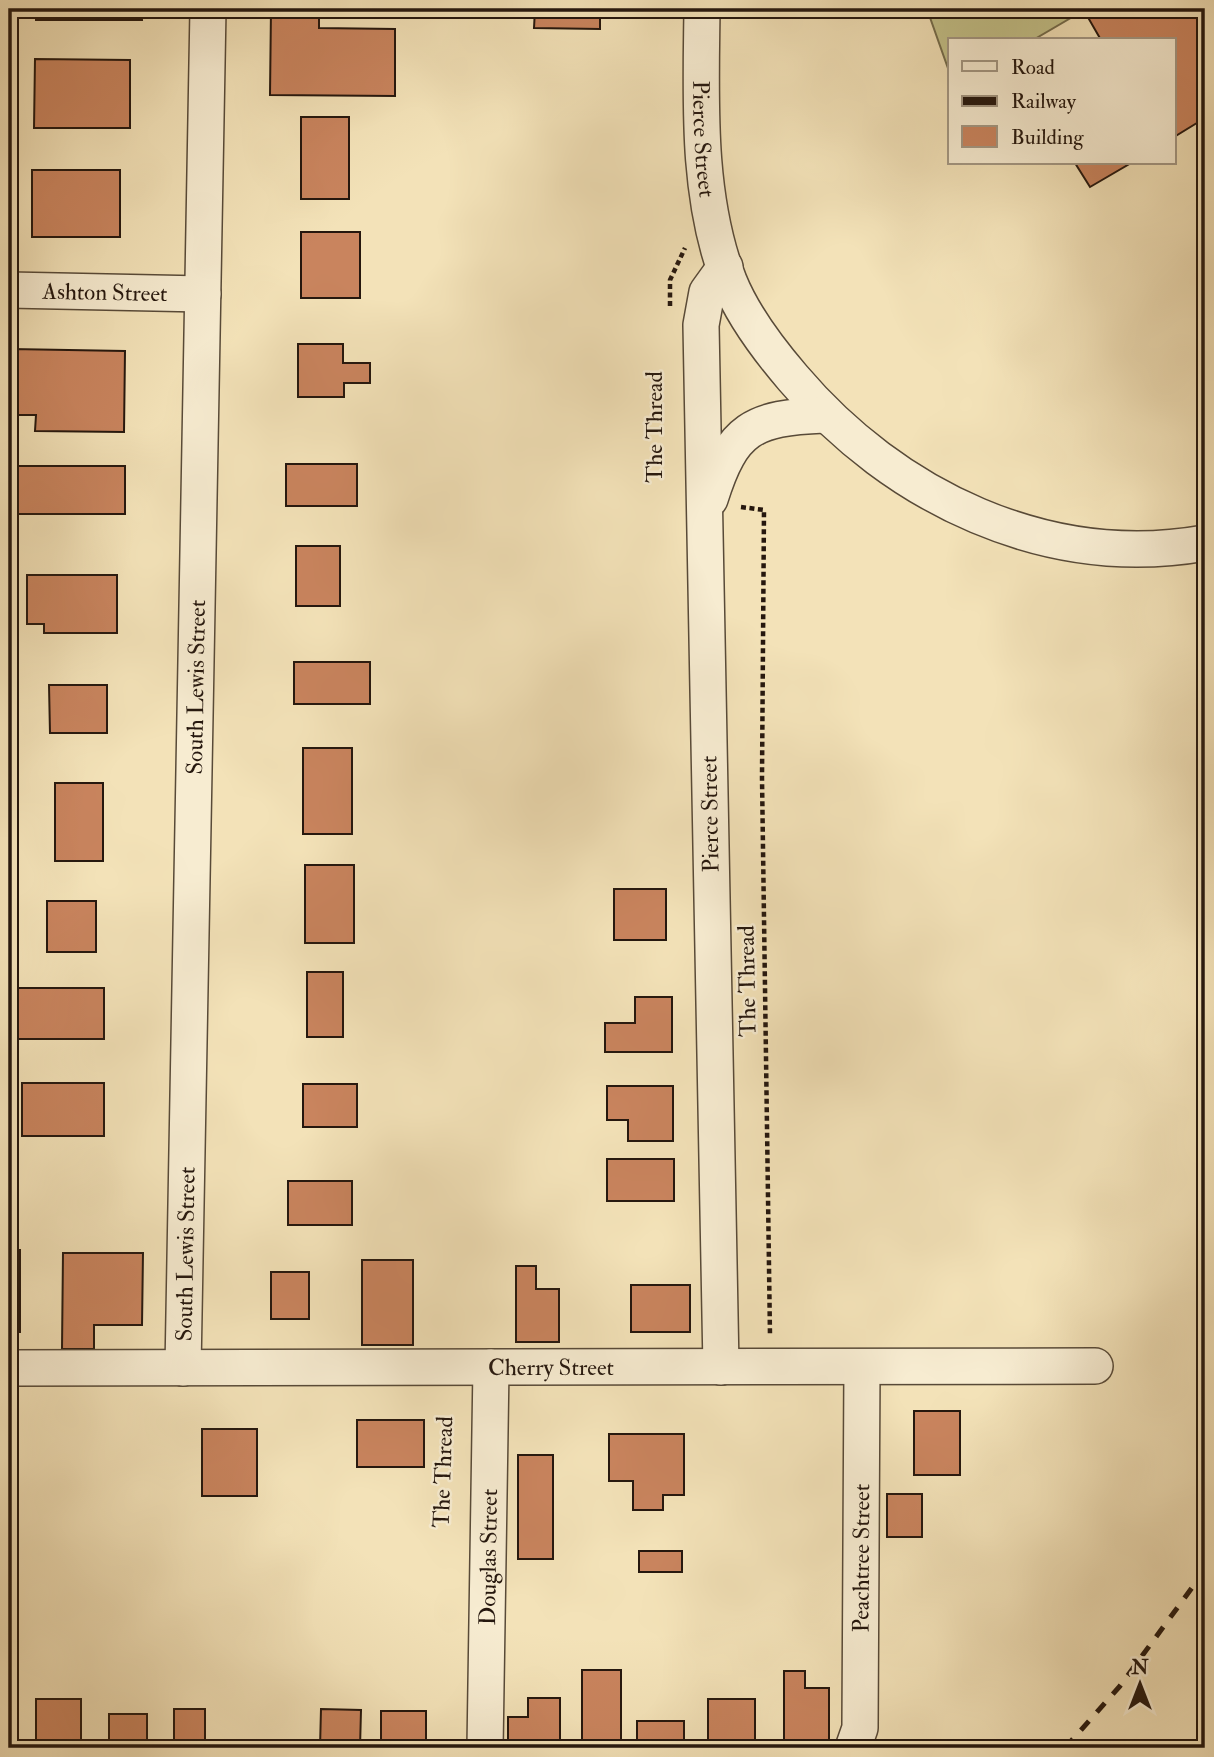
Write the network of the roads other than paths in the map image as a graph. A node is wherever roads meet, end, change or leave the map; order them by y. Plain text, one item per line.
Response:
1 (208, 9) edge
2 (702, 9) edge
3 (725, 267) junction
4 (9, 290) edge
5 (203, 294) junction
6 (824, 415) junction
7 (706, 514) junction
8 (1205, 543) edge
9 (1095, 1366) dead end
10 (9, 1367) edge
11 (183, 1367) junction
12 (491, 1367) junction
13 (721, 1367) junction
14 (862, 1367) junction
15 (485, 1748) edge
16 (853, 1748) edge

1 - 5 street, South Lewis Street
2 - 3 street, Pierce Street
3 - 6 street, Pierce Street
3 - 7 street, Pierce Street
4 - 5 street, Ashton Street
5 - 11 street, South Lewis Street
6 - 7 street
6 - 8 street, Pierce Street
7 - 13 street, Pierce Street
9 - 14 street, Cherry Street
10 - 11 street, Cherry Street
11 - 12 street, Cherry Street
12 - 13 street, Cherry Street
12 - 15 street, Douglas Street
13 - 14 street, Cherry Street
14 - 16 street, Peachtree Street

